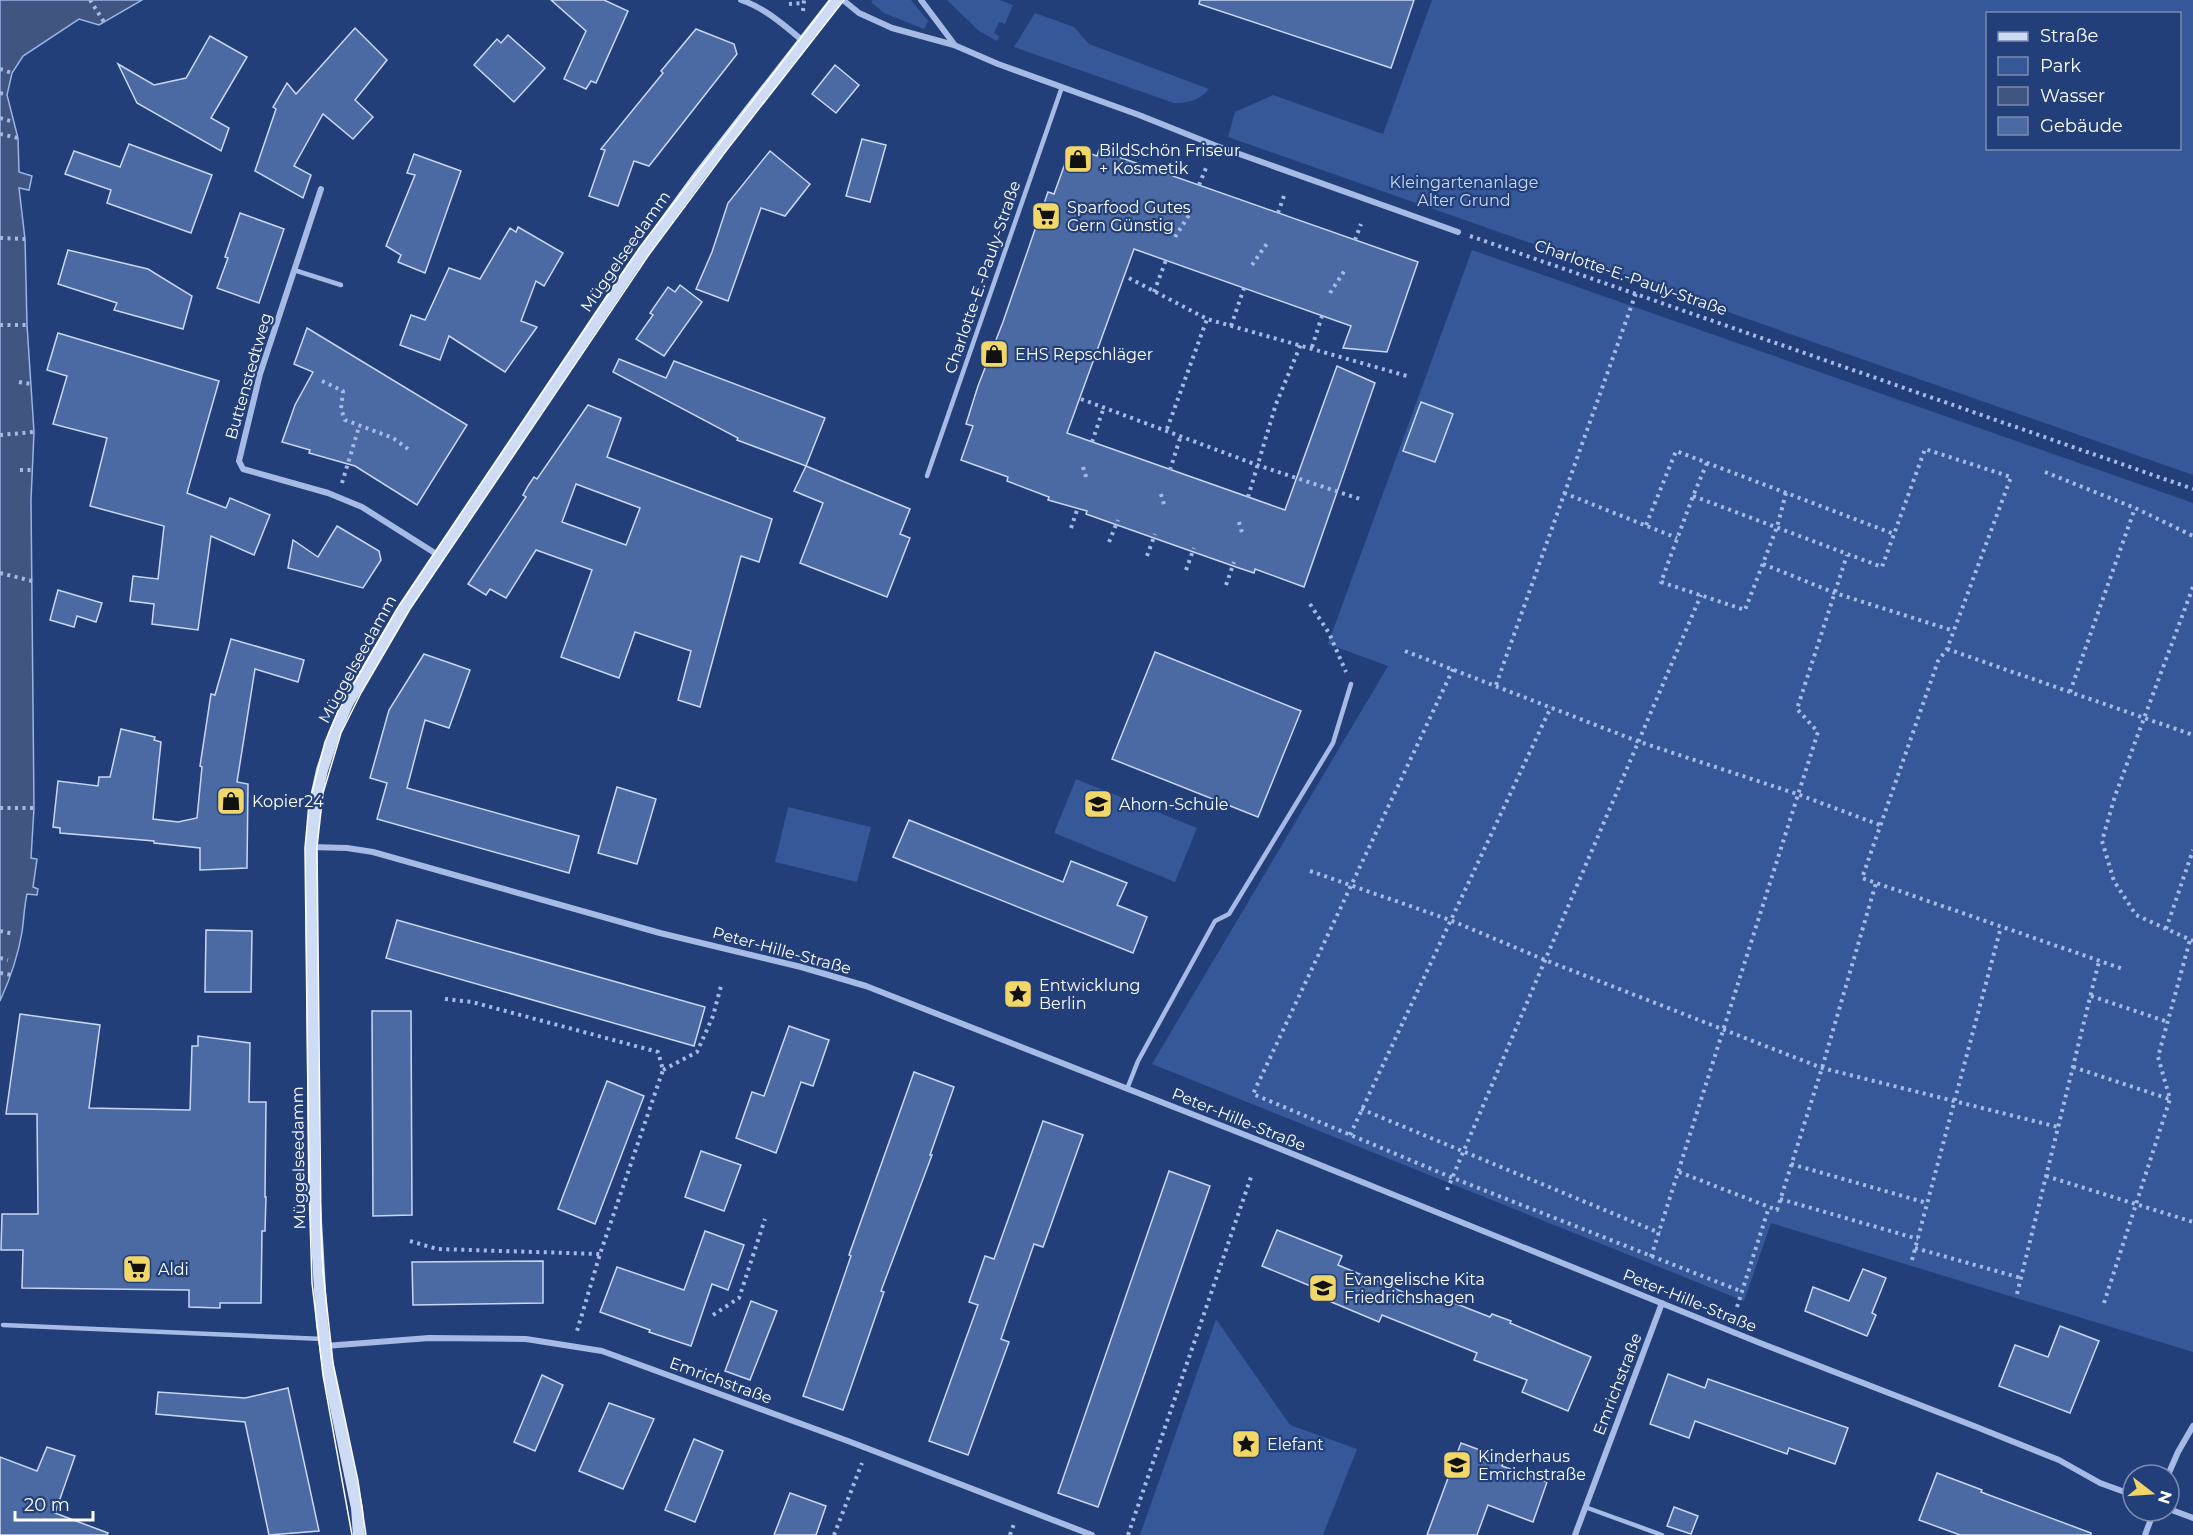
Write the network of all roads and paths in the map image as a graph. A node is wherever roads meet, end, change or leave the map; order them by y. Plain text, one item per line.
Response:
1 (90, 0) edge
2 (741, 0) edge
3 (836, 0) edge
4 (843, 0) edge
5 (921, 0) edge
6 (802, 3) dead end
7 (789, 4) dead end
8 (104, 22) dead end
9 (804, 42) junction
10 (954, 45) junction
11 (0, 69) edge
12 (12, 73) dead end
13 (1062, 87) junction
14 (0, 93) edge
15 (7, 95) dead end
16 (0, 118) edge
17 (14, 122) dead end
18 (0, 134) edge
19 (18, 138) dead end
20 (1206, 168) dead end
21 (1199, 185) dead end
22 (321, 189) dead end
23 (1284, 196) dead end
24 (1278, 213) dead end
25 (1189, 215) dead end
26 (1361, 224) dead end
27 (1458, 232) joint
28 (1174, 237) dead end
29 (0, 238) edge
30 (25, 239) dead end
31 (1355, 240) dead end
32 (1268, 242) dead end
33 (1166, 260) dead end
34 (1252, 265) dead end
35 (294, 270) junction
36 (1345, 270) dead end
37 (1129, 278) dead end
38 (341, 285) dead end
39 (1244, 288) dead end
40 (1154, 292) junction
41 (1330, 293) dead end
42 (1636, 293) junction
43 (1322, 316) dead end
44 (1207, 319) junction
45 (0, 325) edge
46 (27, 325) dead end
47 (1231, 326) junction
48 (1301, 344) junction
49 (1312, 347) junction
50 (1407, 376) dead end
51 (322, 381) dead end
52 (19, 382) dead end
53 (31, 384) dead end
54 (1081, 399) dead end
55 (1104, 407) junction
56 (359, 427) junction
57 (1167, 429) junction
58 (34, 432) dead end
59 (0, 435) edge
60 (1181, 435) junction
61 (1092, 442) dead end
62 (408, 449) dead end
63 (1707, 463) junction
64 (1257, 465) junction
65 (1083, 467) dead end
66 (20, 470) dead end
67 (32, 470) dead end
68 (1170, 470) dead end
69 (2045, 472) dead end
70 (927, 476) dead end
71 (1087, 480) dead end
72 (2193, 489) edge
73 (1564, 493) junction
74 (1786, 493) junction
75 (1161, 494) dead end
76 (1692, 496) junction
77 (338, 497) junction
78 (1248, 497) dead end
79 (1363, 500) dead end
80 (1078, 507) dead end
81 (1165, 508) dead end
82 (2135, 508) junction
83 (1118, 520) dead end
84 (1239, 522) dead end
85 (1646, 525) junction
86 (1777, 527) junction
87 (1071, 528) dead end
88 (1155, 534) dead end
89 (1894, 534) junction
90 (1243, 536) dead end
91 (2193, 536) edge
92 (1677, 538) junction
93 (1109, 542) dead end
94 (1194, 548) dead end
95 (438, 555) junction
96 (1847, 555) junction
97 (1147, 556) dead end
98 (1234, 562) dead end
99 (1763, 564) junction
100 (1186, 570) dead end
101 (0, 573) edge
102 (32, 581) dead end
103 (1226, 585) dead end
104 (2193, 587) edge
105 (1835, 593) junction
106 (1701, 595) junction
107 (1310, 604) dead end
108 (1954, 631) junction
109 (1947, 650) junction
110 (1405, 651) dead end
111 (1453, 669) junction
112 (1351, 684) joint
113 (1496, 685) junction
114 (2070, 692) junction
115 (1551, 707) junction
116 (2144, 718) junction
117 (2193, 735) edge
118 (1637, 741) junction
119 (1797, 794) junction
120 (0, 808) edge
121 (34, 808) dead end
122 (1881, 825) junction
123 (311, 847) junction
124 (2193, 850) edge
125 (1310, 871) dead end
126 (1876, 883) junction
127 (1351, 885) junction
128 (1450, 920) junction
129 (2001, 927) junction
130 (2166, 929) junction
131 (0, 931) edge
132 (14, 934) dead end
133 (2191, 941) edge
134 (0, 958) edge
135 (8, 960) dead end
136 (1545, 960) junction
137 (2099, 961) junction
138 (2123, 969) dead end
139 (0, 973) edge
140 (11, 975) dead end
141 (721, 986) dead end
142 (2091, 996) junction
143 (445, 999) dead end
144 (2168, 1022) junction
145 (1724, 1029) junction
146 (2073, 1067) junction
147 (1822, 1068) junction
148 (663, 1070) junction
149 (1127, 1089) junction
150 (2170, 1099) junction
151 (1954, 1101) junction
152 (1360, 1109) junction
153 (2058, 1127) junction
154 (1349, 1135) junction
155 (1464, 1151) junction
156 (1791, 1164) junction
157 (1679, 1172) junction
158 (2046, 1176) junction
159 (1251, 1177) dead end
160 (1453, 1178) junction
161 (1447, 1190) dead end
162 (1780, 1199) junction
163 (1927, 1203) junction
164 (2136, 1204) junction
165 (1769, 1207) junction
166 (765, 1219) dead end
167 (2193, 1222) edge
168 (1660, 1233) junction
169 (1918, 1239) junction
170 (410, 1241) dead end
171 (1916, 1248) junction
172 (600, 1254) junction
173 (1652, 1257) junction
174 (1912, 1260) dead end
175 (2021, 1278) junction
176 (1743, 1292) junction
177 (2017, 1294) dead end
178 (1662, 1303) junction
179 (2104, 1303) dead end
180 (1737, 1306) dead end
181 (712, 1315) dead end
182 (3, 1324) dead end
183 (577, 1332) dead end
184 (324, 1342) junction
185 (2193, 1425) edge
186 (868, 1449) junction
187 (2173, 1463) edge
188 (2121, 1491) edge
189 (1585, 1507) junction
190 (359, 1535) edge
191 (834, 1535) edge
192 (1092, 1535) edge
193 (1128, 1535) edge
194 (1575, 1535) edge
195 (1662, 1535) edge

1 - 8 path
2 - 9 street
3 - 9 main road, Müggelseedamm
4 - 10 street
5 - 10 street
6 - 7 path
9 - 95 main road, Müggelseedamm
10 - 13 street
11 - 12 path
13 - 27 street
13 - 70 lane, Charlotte-E.-Pauly-Straße
14 - 15 path
16 - 17 path
18 - 19 path
20 - 21 path
22 - 35 street, Buttenstedtweg
23 - 24 path
25 - 28 path
26 - 31 path
27 - 42 path, Charlotte-E.-Pauly-Straße
29 - 30 path
32 - 34 path
33 - 40 path
35 - 38 lane
35 - 77 street, Buttenstedtweg
36 - 41 path
37 - 40 path
39 - 47 path
40 - 44 path
42 - 72 path, Charlotte-E.-Pauly-Straße
42 - 73 path
43 - 49 path
44 - 47 path
44 - 57 path
45 - 46 path
47 - 48 path
48 - 49 path
48 - 64 path
49 - 50 path
51 - 56 path
52 - 53 path
54 - 55 path
55 - 57 path
55 - 61 path
56 - 62 path
56 - 77 path
57 - 60 path
58 - 59 path
60 - 64 path
60 - 68 path
63 - 74 path
63 - 76 path
63 - 85 path
64 - 78 path
64 - 79 path
65 - 71 path
66 - 67 path
69 - 82 path
73 - 85 path
73 - 113 path
74 - 86 path
74 - 89 path
75 - 81 path
76 - 86 path
76 - 92 path
77 - 95 street, Buttenstedtweg
80 - 87 path
82 - 91 path
82 - 114 path
83 - 93 path
84 - 90 path
85 - 92 path
86 - 96 path
86 - 99 path
88 - 97 path
89 - 96 path
89 - 108 path
92 - 106 path
94 - 100 path
95 - 123 main road, Müggelseedamm
96 - 105 path
98 - 103 path
99 - 105 path
99 - 106 path
101 - 102 path
104 - 116 path
105 - 108 path
105 - 119 path
106 - 118 path
107 - 112 path
108 - 109 path
109 - 114 path
109 - 122 path
110 - 111 path
111 - 113 path
111 - 127 path
112 - 149 lane
113 - 115 path
114 - 116 path
115 - 118 path
115 - 128 path
116 - 117 path
116 - 130 path
118 - 119 path
118 - 136 path
119 - 122 path
119 - 145 path
120 - 121 path
122 - 126 path
123 - 149 street, Peter-Hille-Straße
123 - 184 main road, Müggelseedamm
124 - 130 path
125 - 127 path
126 - 129 path
126 - 147 path
127 - 128 path
127 - 154 path
128 - 136 path
128 - 152 path
129 - 137 path
129 - 151 path
130 - 133 path
131 - 132 path
133 - 144 path
134 - 135 path
136 - 145 path
136 - 155 path
137 - 138 path
137 - 142 path
139 - 140 path
141 - 148 path
142 - 144 path
142 - 146 path
143 - 148 path
144 - 150 path
145 - 147 path
145 - 157 path
146 - 150 path
146 - 153 path
147 - 151 path
147 - 156 path
148 - 172 path
149 - 178 street, Peter-Hille-Straße
150 - 164 path
151 - 153 path
151 - 163 path
152 - 154 path
152 - 155 path
153 - 158 path
154 - 160 path
155 - 160 path
155 - 168 path
156 - 162 path
156 - 163 path
157 - 165 path
157 - 168 path
158 - 164 path
158 - 175 path
159 - 193 path
160 - 161 path
160 - 173 path
162 - 165 path
162 - 169 path
163 - 169 path
164 - 167 path
164 - 179 path
165 - 176 path
166 - 181 path
168 - 173 path
169 - 171 path
170 - 172 path
171 - 174 path
171 - 175 path
172 - 183 path
173 - 176 path
175 - 177 path
176 - 180 path
178 - 188 street, Peter-Hille-Straße
178 - 189 street, Emrichstraße
182 - 184 lane
184 - 186 street, Emrichstraße
184 - 190 main road, Müggelseedamm
185 - 187 street
186 - 191 path
186 - 192 street, Emrichstraße
189 - 194 street, Emrichstraße
189 - 195 lane

